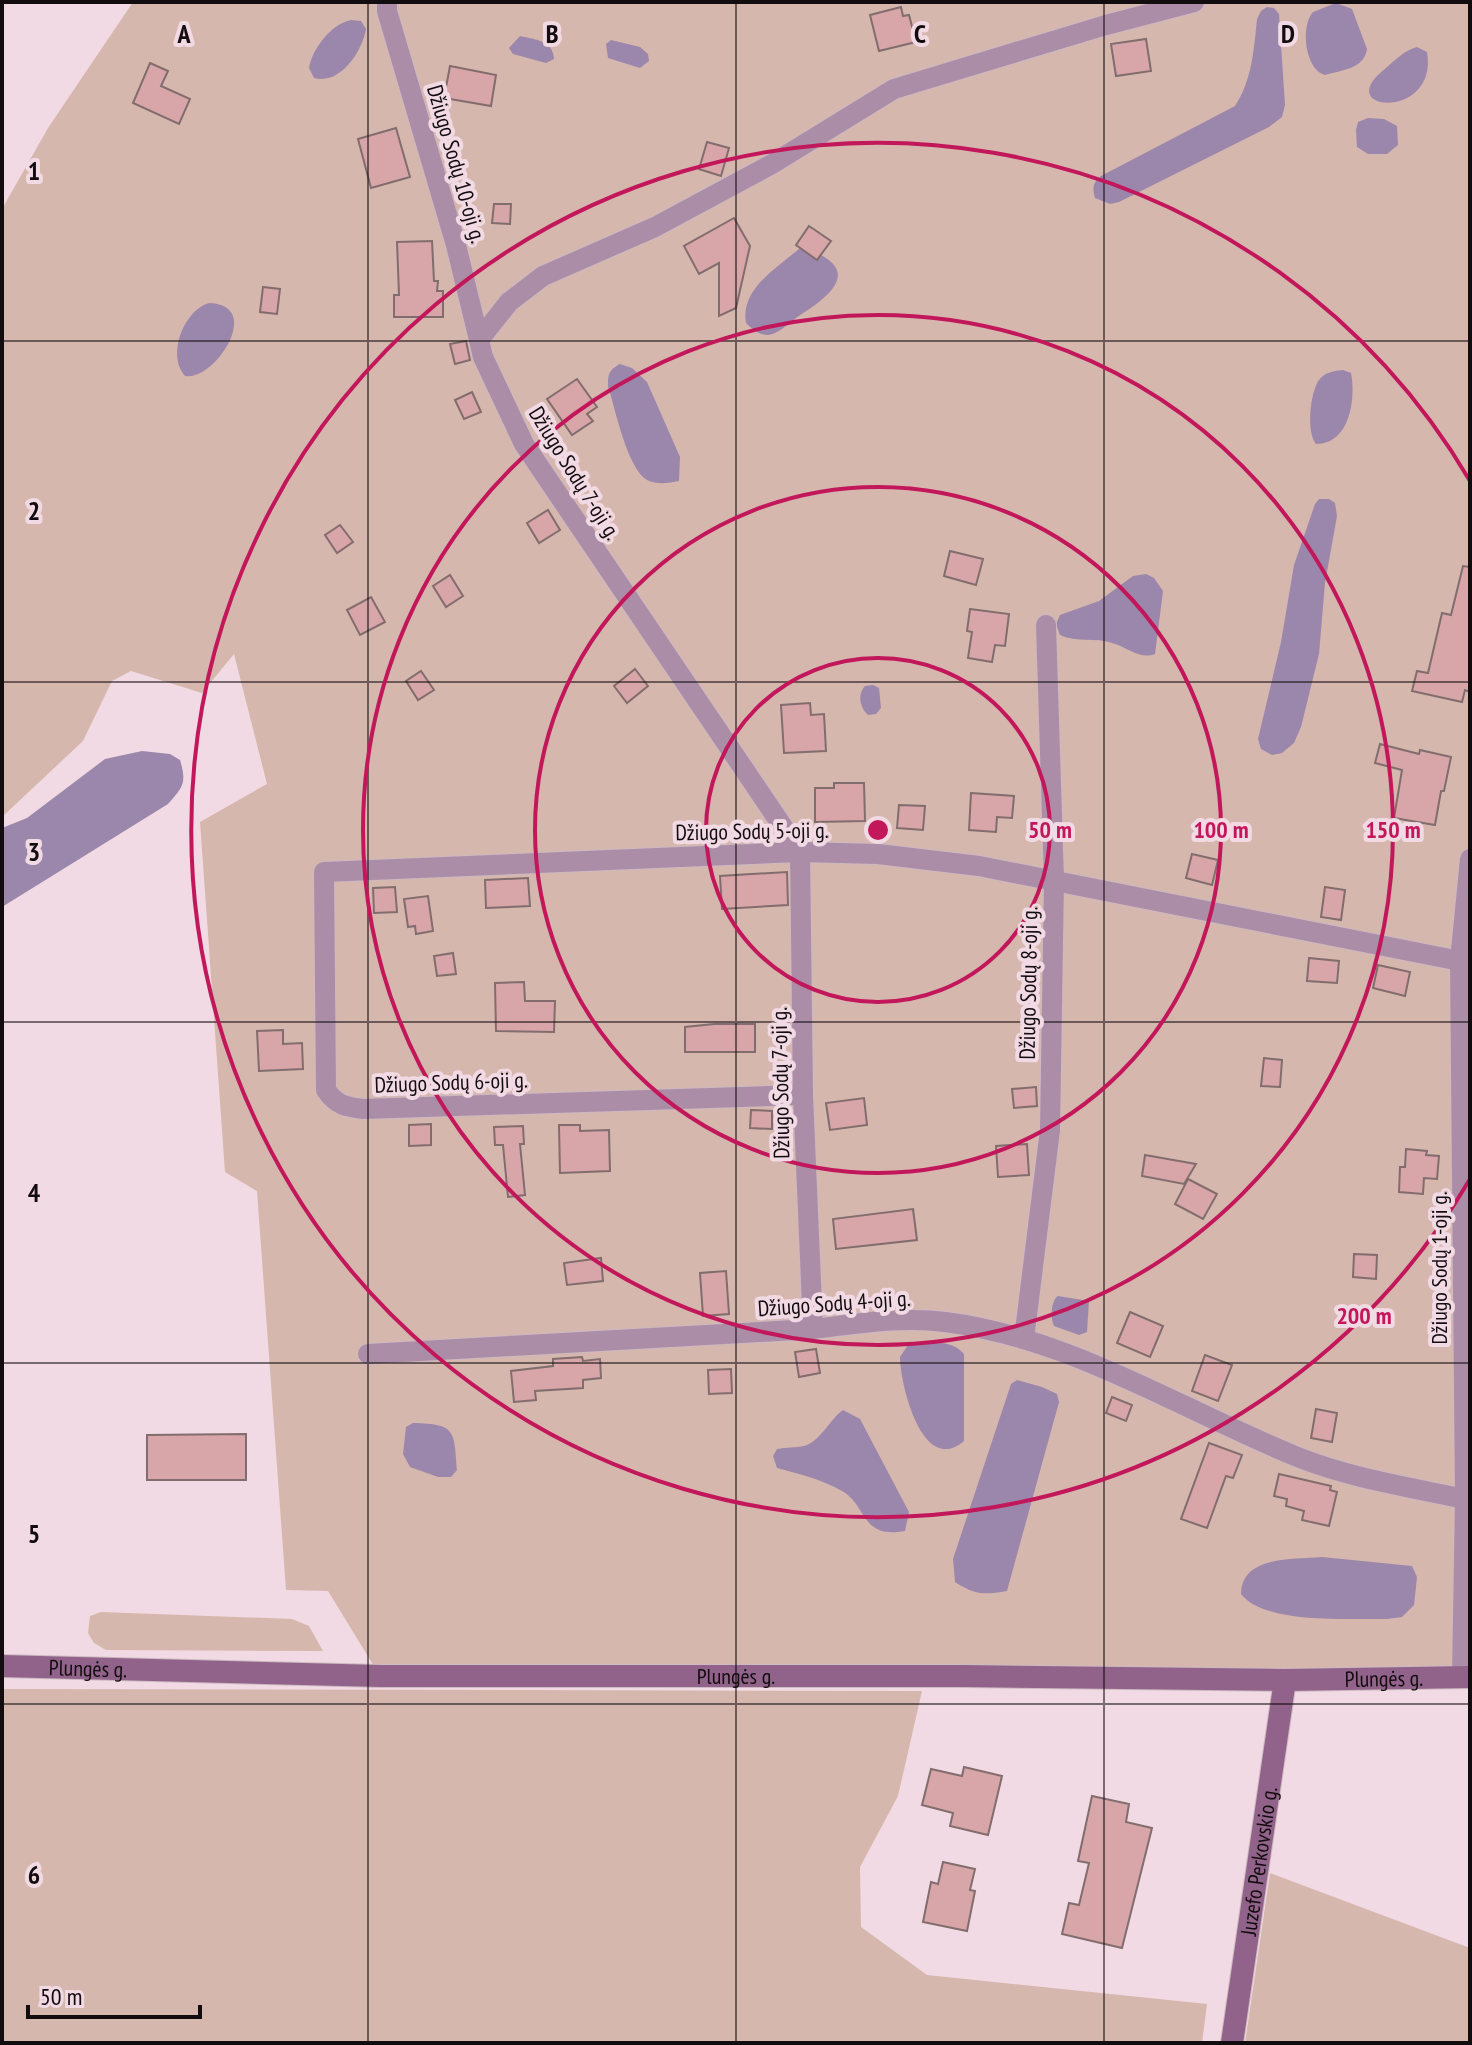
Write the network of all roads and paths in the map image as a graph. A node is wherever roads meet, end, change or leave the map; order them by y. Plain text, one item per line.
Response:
1 (387, 2) edge
2 (1194, 2) edge
3 (1124, 11) edge
4 (479, 340) junction
5 (1046, 625) dead end
6 (800, 852) junction
7 (1470, 859) edge
8 (324, 872) joint
9 (1054, 880) junction
10 (1460, 961) junction
11 (803, 1095) junction
12 (813, 1329) junction
13 (1024, 1339) junction
14 (368, 1354) dead end
15 (1468, 1498) edge
16 (2, 1666) edge
17 (1466, 1677) edge
18 (1285, 1680) junction
19 (1232, 2043) edge

1 - 4 street, Džiugo Sodų 10-oji g.
2 - 3 street
3 - 4 street
4 - 6 street, Džiugo Sodų 7-oji g.
5 - 9 street, Džiugo Sodų 8-oji g.
6 - 8 street, Džiugo Sodų 5-oji g.
6 - 9 street, Džiugo Sodų 5-oji g.
6 - 11 street, Džiugo Sodų 7-oji g.
7 - 10 street, Džiugo Sodų 1-oji g.
8 - 11 street, Džiugo Sodų 6-oji g.
9 - 10 street, Džiugo Sodų 5-oji g.
9 - 13 street, Džiugo Sodų 8-oji g.
10 - 15 street, Džiugo Sodų 1-oji g.
11 - 12 street, Džiugo Sodų 7-oji g.
12 - 13 street, Džiugo Sodų 4-oji g.
12 - 14 street, Džiugo Sodų 4-oji g.
13 - 15 street, Džiugo Sodų 4-oji g.
15 - 17 street, Džiugo Sodų 1-oji g.
16 - 18 main road, Plungės g.
17 - 18 main road, Plungės g.
18 - 19 main road, Juzefo Perkovskio g.

